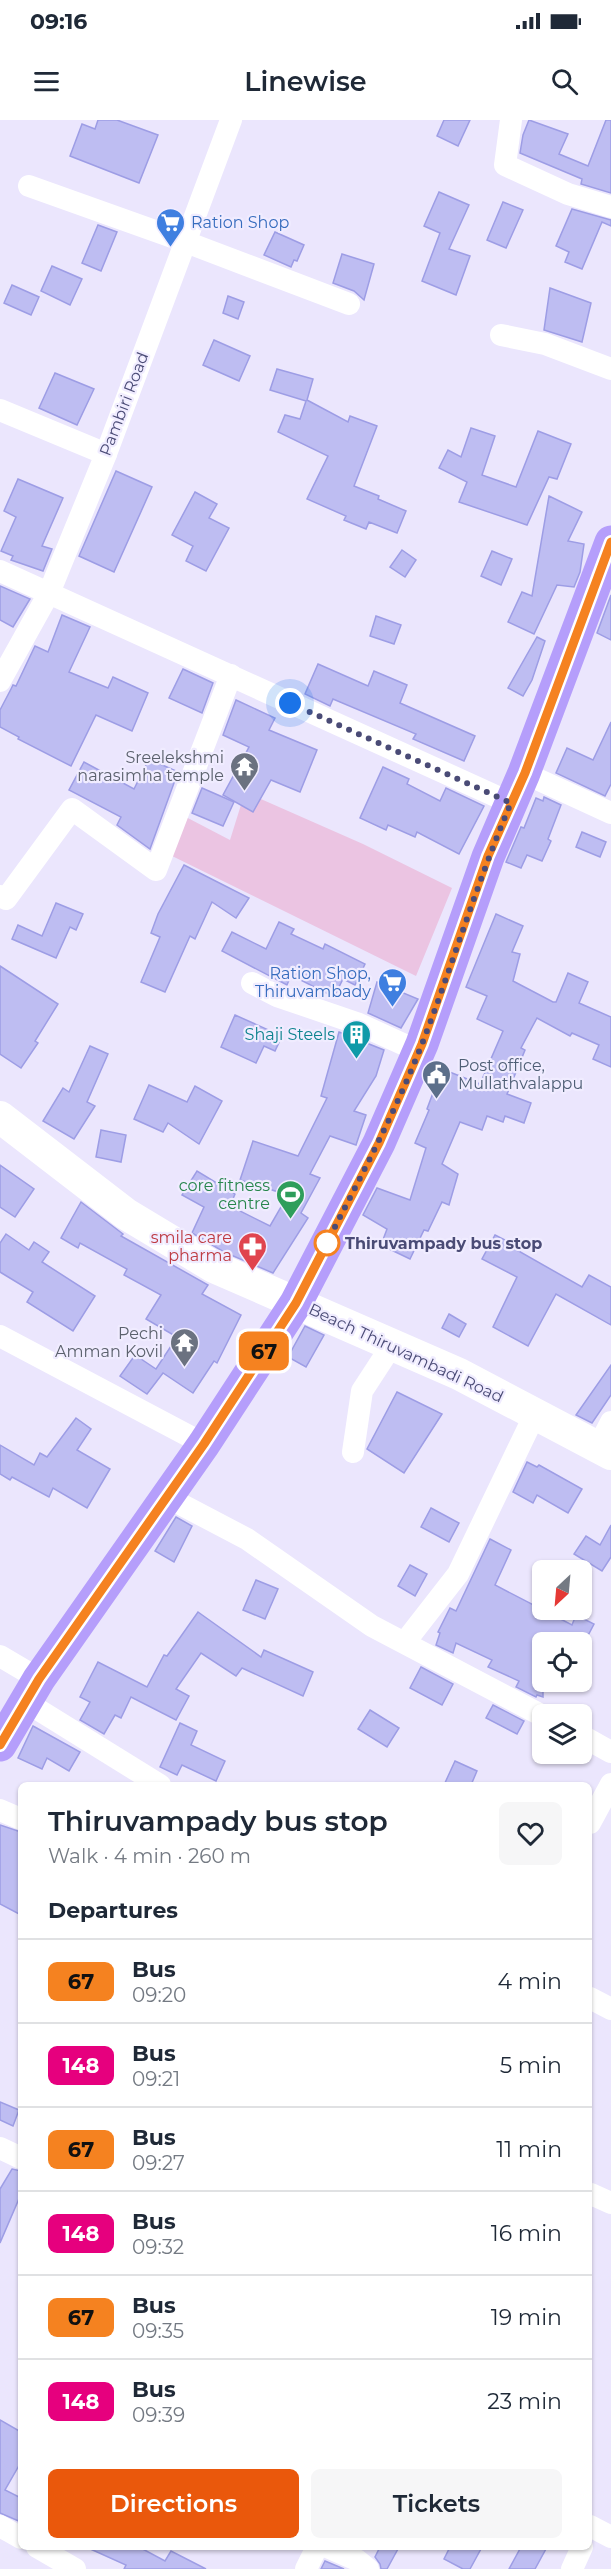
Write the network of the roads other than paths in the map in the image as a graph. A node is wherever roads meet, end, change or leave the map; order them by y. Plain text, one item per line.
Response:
1 (231, 120) edge
2 (511, 120) edge
3 (30, 186) dead end
4 (611, 207) edge
5 (186, 242) junction
6 (349, 304) dead end
7 (501, 335) dead end
8 (611, 369) edge
9 (0, 410) edge
10 (106, 454) junction
11 (609, 552) edge
12 (0, 571) edge
13 (49, 593) junction
14 (231, 675) junction
15 (0, 681) edge
16 (525, 773) junction
17 (511, 803) junction
18 (611, 813) edge
19 (0, 896) edge
20 (252, 983) dead end
21 (418, 1051) junction
22 (0, 1117) edge
23 (296, 1303) junction
24 (0, 1336) edge
25 (392, 1345) junction
26 (535, 1414) junction
27 (607, 1441) edge
28 (204, 1444) junction
29 (353, 1452) dead end
30 (167, 1497) junction
31 (405, 1642) junction
32 (0, 1656) edge
33 (32, 1690) junction
34 (532, 1710) edge
35 (592, 1742) edge
36 (0, 1745) edge
37 (611, 1752) edge
38 (156, 1782) edge
39 (611, 1784) edge
40 (0, 1810) edge
41 (18, 1818) edge
42 (592, 1819) edge
43 (592, 1999) edge
44 (611, 2009) edge
45 (0, 2148) edge
46 (18, 2157) edge
47 (592, 2194) edge
48 (611, 2203) edge
49 (42, 2550) edge
50 (316, 2550) edge
51 (334, 2550) edge
52 (583, 2550) edge
53 (75, 2569) edge
54 (306, 2569) edge
55 (368, 2569) edge
56 (572, 2569) edge

1 - 5 street, Pambiri Road
2 - 4 street
3 - 5 street
5 - 6 street
5 - 10 street, Pambiri Road
7 - 8 street
9 - 10 street
10 - 13 street, Pambiri Road
11 - 16 main road
12 - 13 street
13 - 14 street
13 - 15 street, Pambiri Road
14 - 17 street
14 - 19 street
16 - 17 main road
16 - 18 street
17 - 21 main road
20 - 21 street
21 - 23 main road
22 - 23 main road, Beach Thiruvambadi Road
23 - 25 main road, Beach Thiruvambadi Road
23 - 28 main road
24 - 28 street
25 - 26 main road, Beach Thiruvambadi Road
25 - 29 street
26 - 27 main road, Beach Thiruvambadi Road
26 - 31 street
28 - 30 main road
30 - 31 street
30 - 33 main road
31 - 34 street
32 - 33 street
33 - 36 main road
33 - 38 street
35 - 37 street
39 - 42 street
40 - 41 street
43 - 44 street
45 - 46 street
47 - 48 street
49 - 53 street
50 - 54 street
51 - 55 street
52 - 56 street

